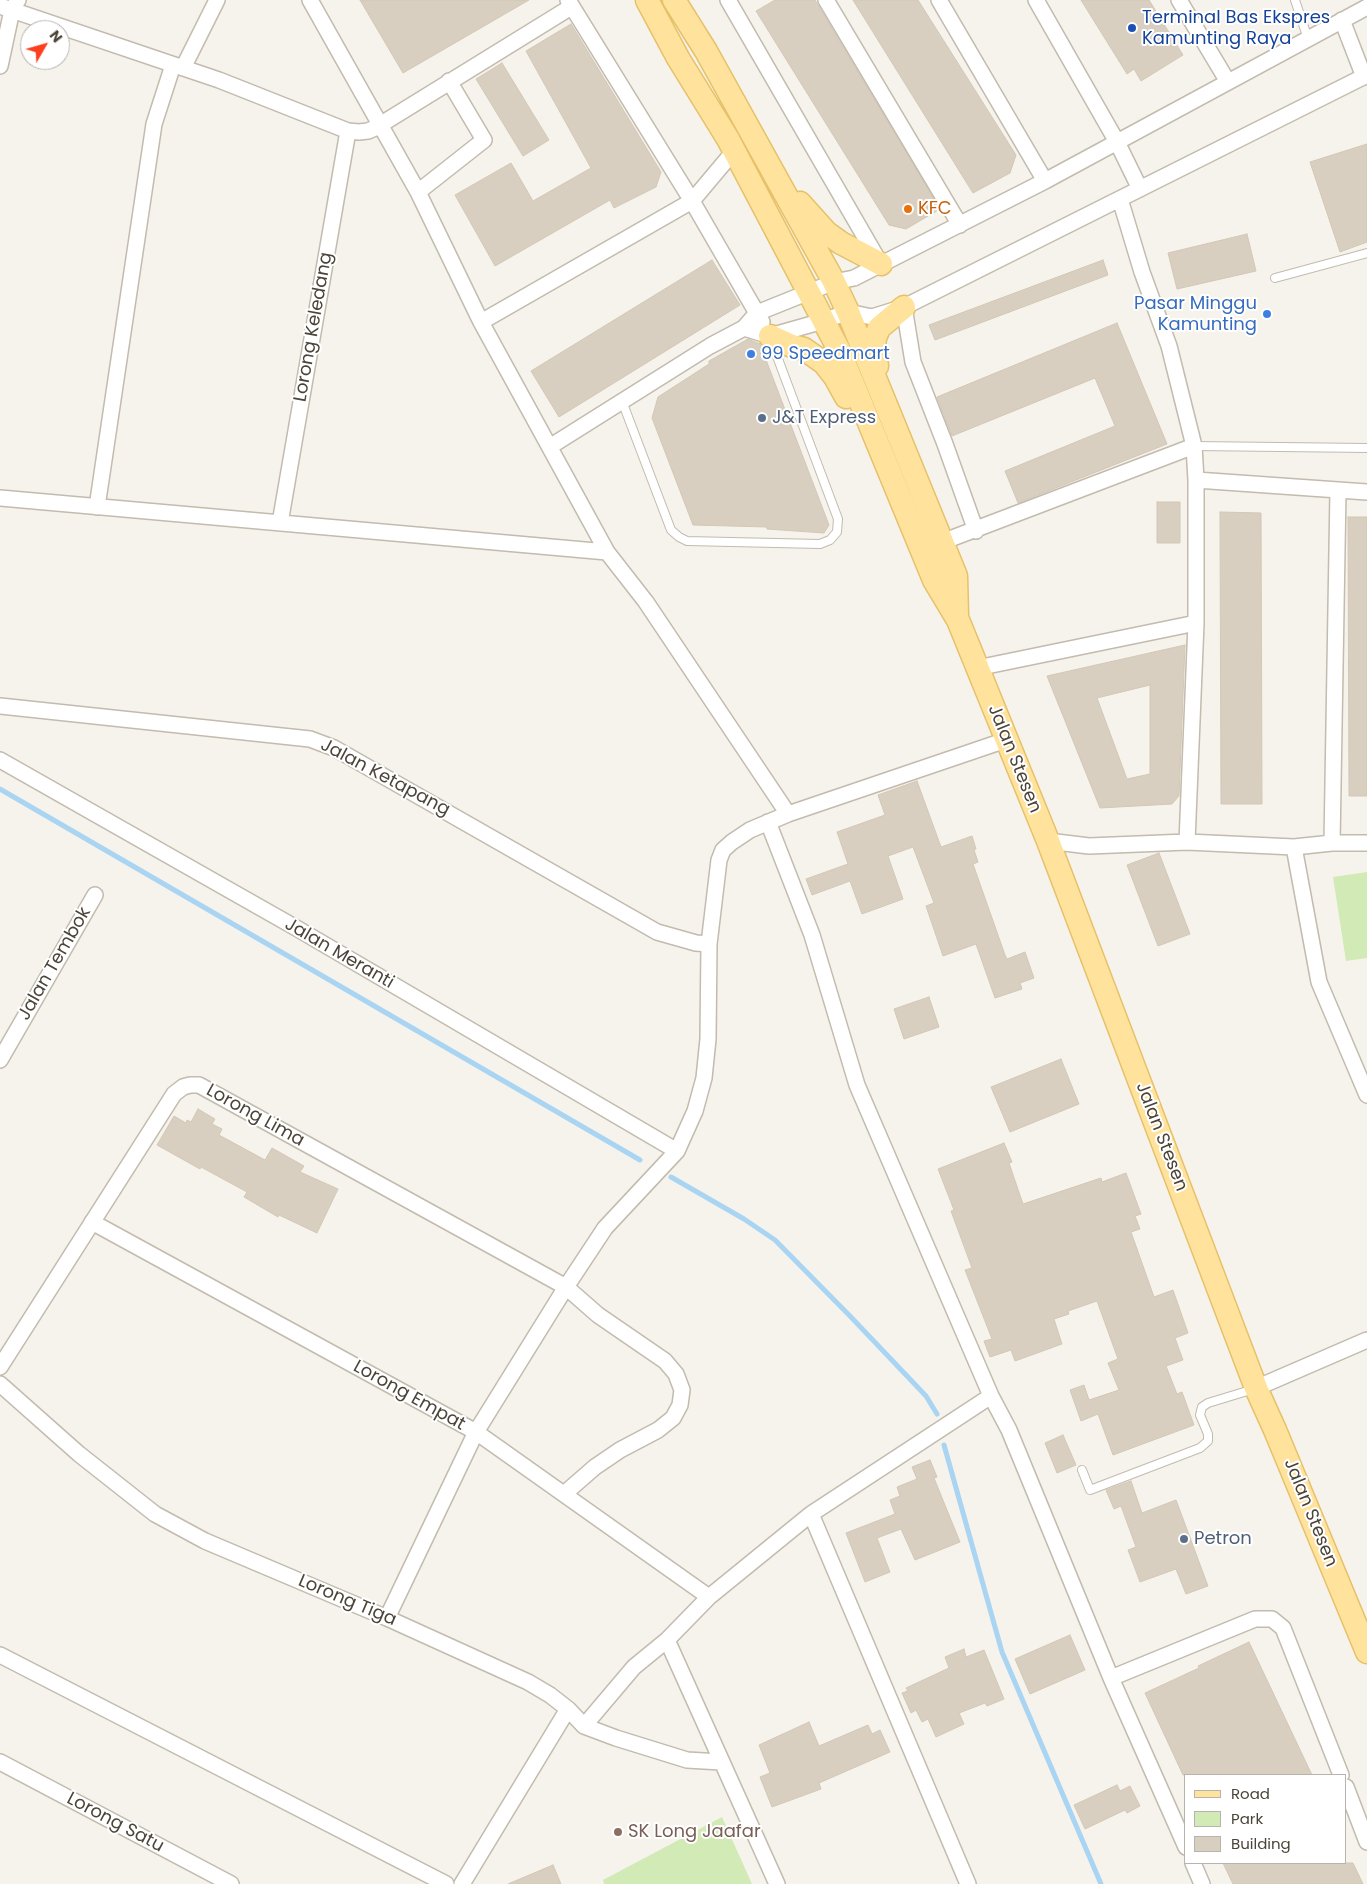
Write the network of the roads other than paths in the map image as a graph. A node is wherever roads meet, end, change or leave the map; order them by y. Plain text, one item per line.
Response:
1 (217, 0) edge
2 (310, 0) edge
3 (647, 0) edge
4 (674, 0) edge
5 (728, 0) edge
6 (826, 0) edge
7 (939, 0) edge
8 (1036, 0) edge
9 (1179, 0) edge
10 (1294, 0) edge
11 (570, 3) edge
12 (10, 5) edge
13 (1367, 7) edge
14 (1342, 20) junction
15 (1308, 39) junction
16 (0, 66) edge
17 (178, 66) junction
18 (1365, 76) edge
19 (449, 81) junction
20 (1228, 82) junction
21 (736, 106) junction
22 (380, 124) junction
23 (348, 131) junction
24 (1117, 142) junction
25 (734, 152) junction
26 (1045, 181) junction
27 (1140, 189) junction
28 (418, 192) junction
29 (1120, 199) junction
30 (692, 201) junction
31 (960, 225) junction
32 (1367, 253) edge
33 (881, 264) junction
34 (1275, 278) dead end
35 (834, 282) junction
36 (808, 292) junction
37 (904, 307) junction
38 (848, 312) junction
39 (757, 313) junction
40 (823, 321) junction
41 (481, 322) junction
42 (744, 328) junction
43 (770, 336) junction
44 (880, 388) junction
45 (622, 402) junction
46 (551, 446) junction
47 (1194, 446) junction
48 (1367, 448) edge
49 (1196, 480) junction
50 (895, 488) junction
51 (1338, 491) junction
52 (1367, 492) edge
53 (0, 498) edge
54 (97, 507) junction
55 (280, 522) junction
56 (976, 531) junction
57 (942, 542) junction
58 (607, 552) junction
59 (958, 620) junction
60 (1196, 623) junction
61 (977, 668) junction
62 (0, 706) edge
63 (1006, 740) junction
64 (0, 760) edge
65 (788, 814) junction
66 (768, 822) junction
67 (1048, 841) junction
68 (1187, 842) junction
69 (1332, 843) junction
70 (1367, 843) edge
71 (1294, 847) junction
72 (95, 895) dead end
73 (709, 944) junction
74 (0, 1060) edge
75 (1367, 1095) edge
76 (677, 1151) junction
77 (92, 1222) junction
78 (566, 1288) junction
79 (1367, 1340) edge
80 (0, 1367) edge
81 (0, 1384) edge
82 (1256, 1388) junction
83 (990, 1396) junction
84 (476, 1432) junction
85 (1082, 1470) dead end
86 (564, 1494) junction
87 (811, 1514) junction
88 (709, 1597) junction
89 (387, 1618) junction
90 (667, 1640) junction
91 (1367, 1652) edge
92 (0, 1655) edge
93 (1112, 1678) junction
94 (568, 1709) junction
95 (584, 1726) junction
96 (0, 1762) edge
97 (721, 1762) junction
98 (1341, 1774) edge
99 (1347, 1790) edge
100 (1184, 1841) edge
101 (1367, 1842) edge
102 (1193, 1864) edge
103 (231, 1884) edge
104 (446, 1884) edge
105 (462, 1884) edge
106 (777, 1884) edge
107 (968, 1884) edge
108 (1202, 1884) edge

1 - 17 street
2 - 22 street
3 - 25 main road
4 - 21 main road
5 - 33 street
6 - 31 street
7 - 26 street
8 - 24 street
9 - 20 street
10 - 15 lane
11 - 19 street
11 - 30 street
12 - 16 street
12 - 17 street
13 - 14 street
14 - 15 street
14 - 18 street
15 - 20 street
17 - 23 street
17 - 54 street
18 - 27 street
19 - 22 street
19 - 28 street
20 - 24 street
21 - 33 main road
21 - 35 main road
22 - 23 street
22 - 28 street
23 - 55 street, Lorong Keledang
24 - 26 street
24 - 27 street
25 - 30 street
25 - 36 main road
26 - 31 street
27 - 29 street
28 - 41 street
29 - 37 street
29 - 47 street
30 - 39 street
30 - 41 street
31 - 33 street
32 - 34 lane
33 - 35 street
35 - 36 street
35 - 38 main road
36 - 39 street
36 - 40 main road
37 - 38 street
37 - 44 main road
37 - 56 street
38 - 40 street
38 - 44 main road
39 - 42 street
39 - 43 street
40 - 43 street
40 - 50 main road
41 - 46 street
42 - 43 street
42 - 45 street
43 - 45 lane
43 - 50 main road
44 - 57 main road
45 - 46 street
46 - 58 street
47 - 48 lane
47 - 49 street
47 - 56 street
49 - 51 street
49 - 60 street
50 - 59 main road
51 - 52 street
51 - 69 street
53 - 54 street
54 - 55 street
55 - 58 street
56 - 57 street
57 - 59 main road
58 - 65 street
59 - 61 main road, Jalan Stesen
60 - 61 street
60 - 68 street
61 - 63 main road, Jalan Stesen
62 - 73 street, Jalan Ketapang
63 - 65 street
63 - 67 main road, Jalan Stesen
64 - 76 street, Jalan Meranti
65 - 66 street
66 - 73 street
66 - 83 street
67 - 68 street
67 - 82 main road, Jalan Stesen
68 - 71 street
69 - 70 street
69 - 71 street
71 - 75 street
72 - 74 street, Jalan Tembok
73 - 76 street
76 - 78 street
77 - 78 street, Lorong Lima
77 - 80 street, Lorong Lima
77 - 84 street, Lorong Empat
78 - 84 street
78 - 86 street, Lorong Lima
79 - 82 street
81 - 89 street, Lorong Tiga
82 - 85 lane
82 - 91 main road, Jalan Stesen
83 - 87 street
83 - 93 street
84 - 86 street, Lorong Empat
84 - 89 street
86 - 88 street, Lorong Empat
87 - 88 street
87 - 107 street
88 - 90 street
89 - 94 street, Lorong Tiga
90 - 95 street
90 - 97 street
92 - 104 street
93 - 98 street
93 - 100 street
94 - 95 street, Lorong Tiga
94 - 105 street
95 - 97 street, Lorong Tiga
96 - 103 street, Lorong Satu
97 - 106 street
99 - 101 street
102 - 108 street

